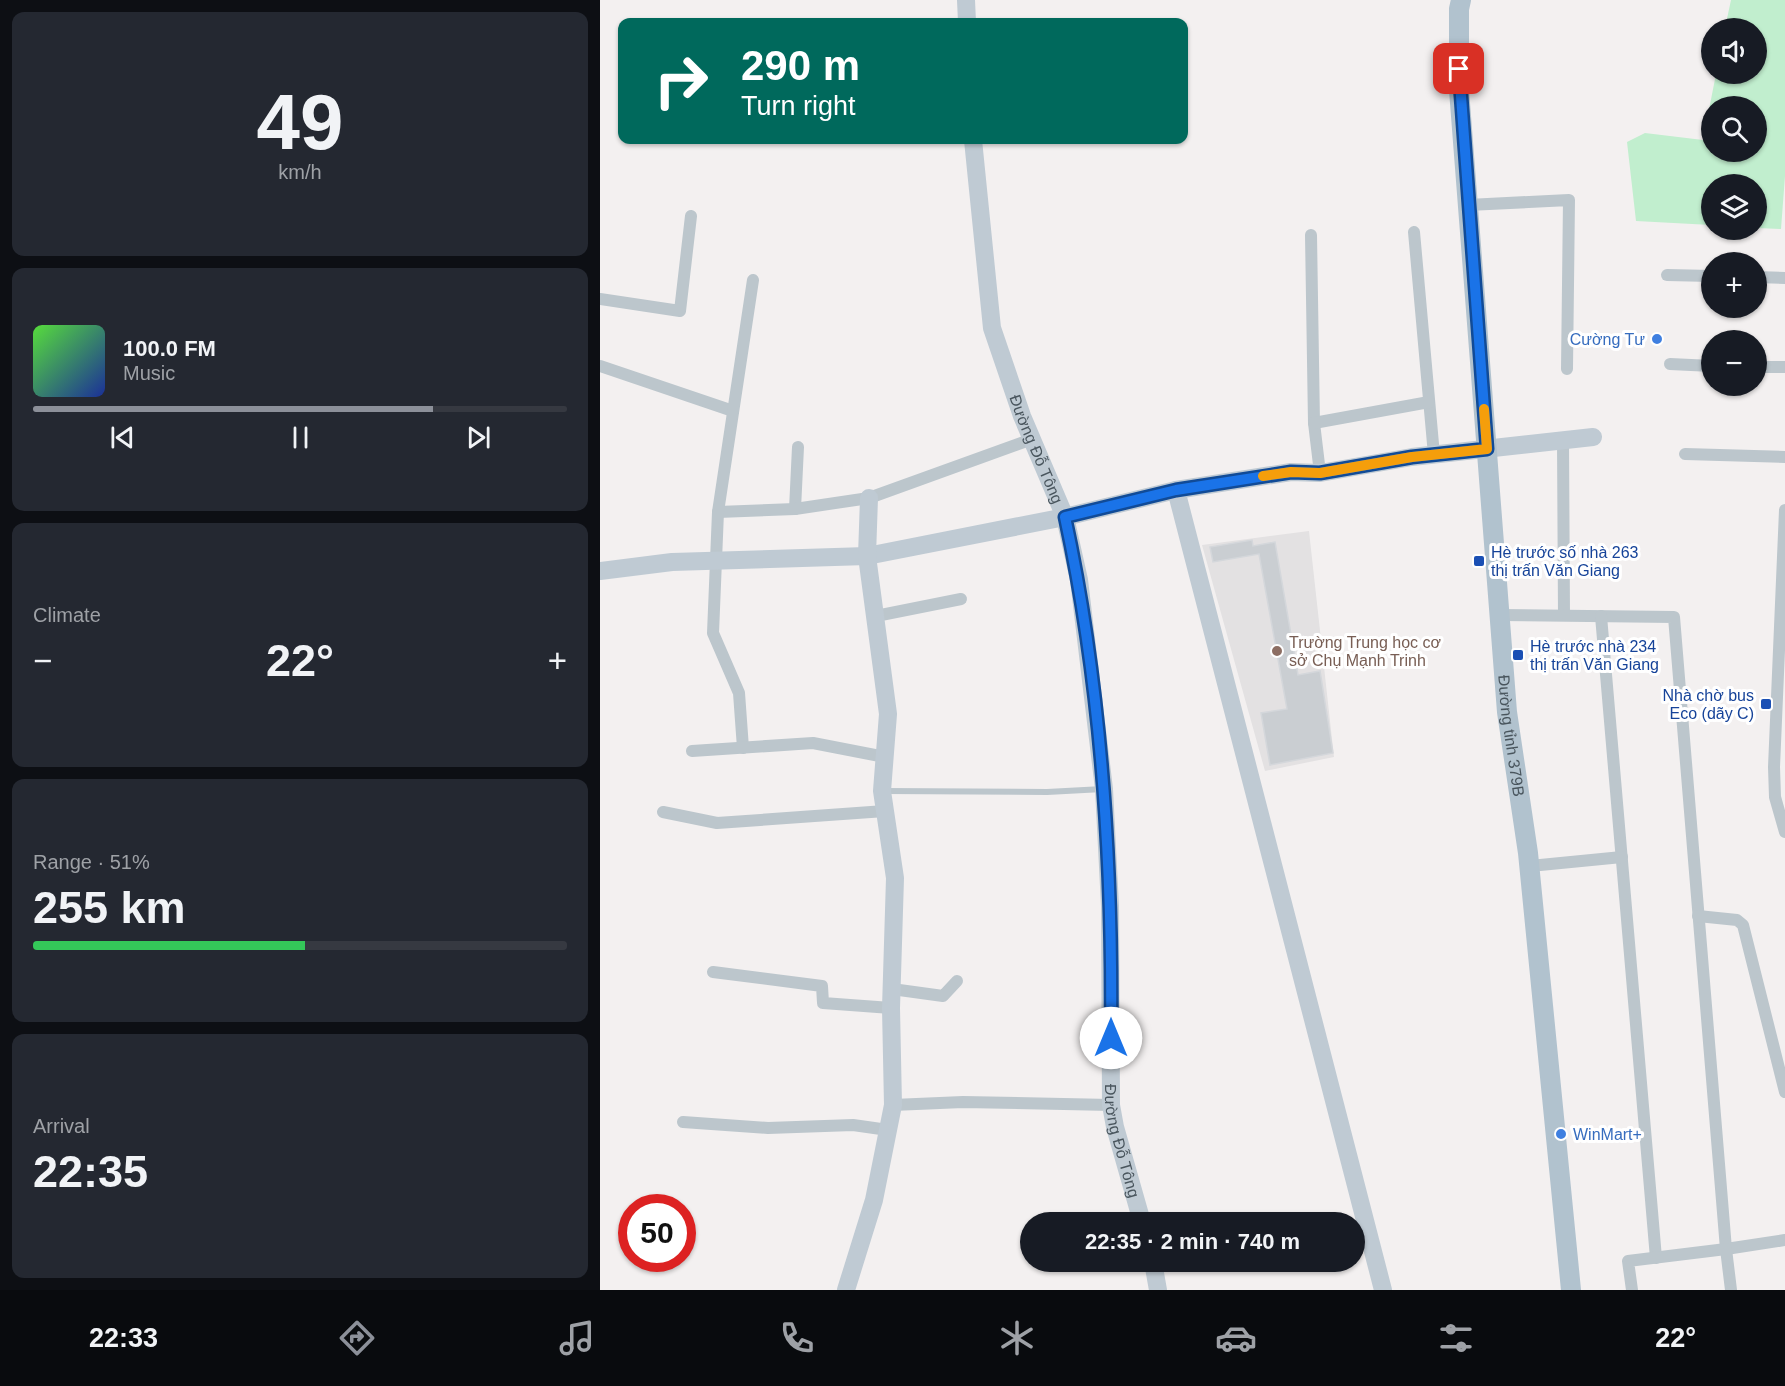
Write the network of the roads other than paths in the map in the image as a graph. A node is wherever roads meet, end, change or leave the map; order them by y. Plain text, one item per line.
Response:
1 (966, 0) edge
2 (1461, 0) edge
3 (967, 18) edge
4 (973, 144) edge
5 (1468, 205) junction
6 (691, 216) dead end
7 (1414, 232) dead end
8 (1311, 235) dead end
9 (1667, 275) dead end
10 (1701, 276) edge
11 (1767, 278) edge
12 (1785, 278) edge
13 (753, 280) dead end
14 (600, 299) edge
15 (1670, 364) dead end
16 (1701, 365) edge
17 (600, 366) edge
18 (1767, 367) edge
19 (1785, 367) edge
20 (1567, 369) dead end
21 (1429, 402) junction
22 (733, 411) junction
23 (1314, 423) junction
24 (1593, 438) dead end
25 (1032, 439) junction
26 (1563, 441) junction
27 (798, 447) dead end
28 (1487, 449) junction
29 (1685, 454) dead end
30 (1434, 455) junction
31 (1785, 457) edge
32 (1320, 473) junction
33 (1176, 490) junction
34 (869, 498) junction
35 (795, 509) junction
36 (1785, 510) edge
37 (718, 512) junction
38 (1065, 517) junction
39 (867, 556) junction
40 (717, 560) junction
41 (600, 571) edge
42 (961, 598) dead end
43 (1499, 615) junction
44 (1564, 615) junction
45 (876, 616) junction
46 (1601, 616) junction
47 (1780, 719) edge
48 (743, 748) junction
49 (692, 751) dead end
50 (885, 757) junction
51 (1104, 789) junction
52 (882, 790) junction
53 (885, 810) junction
54 (663, 812) dead end
55 (1785, 832) edge
56 (1622, 857) junction
57 (1530, 866) junction
58 (1698, 916) junction
59 (713, 972) dead end
60 (957, 981) dead end
61 (892, 989) junction
62 (891, 1008) junction
63 (1785, 1092) edge
64 (1111, 1105) junction
65 (893, 1106) junction
66 (683, 1122) dead end
67 (888, 1130) junction
68 (1139, 1212) edge
69 (1785, 1240) edge
70 (1726, 1249) junction
71 (1656, 1258) junction
72 (1155, 1272) edge
73 (846, 1290) edge
74 (1158, 1290) edge
75 (1383, 1290) edge
76 (1571, 1290) edge
77 (1632, 1290) edge
78 (1731, 1290) edge

1 - 3 street
2 - 5 main road, Đường tỉnh 379B
4 - 25 street, Đường Đỗ Tông
5 - 20 street
5 - 28 main road, Đường tỉnh 379B
6 - 14 street
7 - 21 street
8 - 23 street
9 - 10 street
11 - 12 street
13 - 22 street
15 - 16 street
17 - 22 street
18 - 19 street
21 - 23 street
21 - 30 street
22 - 37 street
23 - 32 street
24 - 26 street
25 - 34 street
25 - 38 street, Đường Đỗ Tông
26 - 28 street
26 - 44 street
27 - 35 street
28 - 30 street
28 - 43 main road, Đường tỉnh 379B
29 - 31 street
30 - 32 street
32 - 33 street
33 - 38 street
33 - 75 street
34 - 35 street
34 - 39 street
35 - 37 street
36 - 47 street
37 - 40 street
38 - 39 street
38 - 51 street, Đường Đỗ Tông
39 - 40 street
39 - 45 street
40 - 41 street
40 - 48 street
42 - 45 street
43 - 44 street
43 - 57 main road, Đường tỉnh 379B
44 - 46 street
45 - 50 street
46 - 56 street
46 - 58 street
47 - 55 street
48 - 49 street
48 - 50 street
50 - 52 street
51 - 52 lane
51 - 64 street, Đường Đỗ Tông
52 - 53 street
53 - 54 street
53 - 61 street
56 - 57 street
56 - 71 street
57 - 76 main road, Đường tỉnh 379B
58 - 63 street
58 - 70 street
59 - 62 street
60 - 61 street
61 - 62 street
62 - 65 street
64 - 65 street
64 - 68 street, Đường Đỗ Tông
65 - 67 street
66 - 67 street
67 - 73 street
69 - 70 street
70 - 71 street
70 - 78 street
71 - 77 street
72 - 74 street

